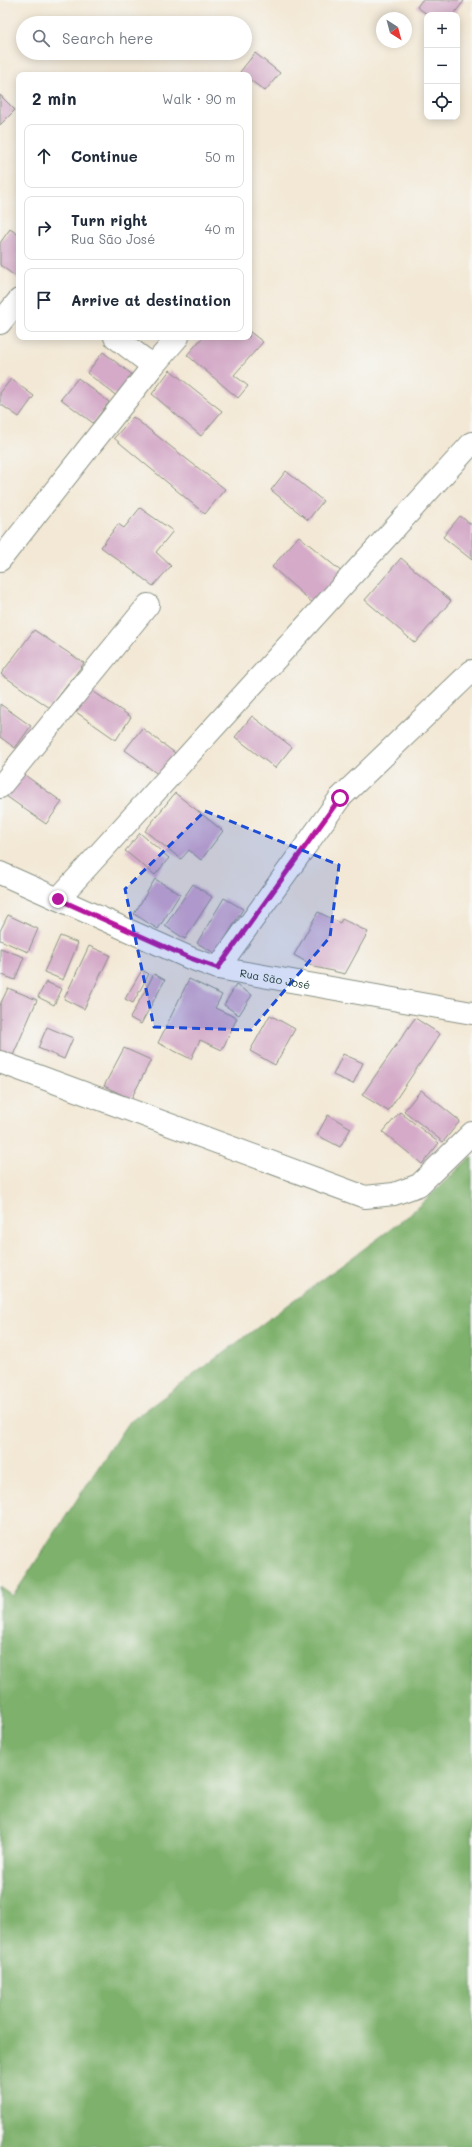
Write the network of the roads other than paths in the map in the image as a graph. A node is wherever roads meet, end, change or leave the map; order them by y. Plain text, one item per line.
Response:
1 (16, 304) edge
2 (0, 323) edge
3 (119, 340) edge
4 (175, 340) edge
5 (153, 366) junction
6 (472, 443) edge
7 (0, 560) edge
8 (148, 605) dead end
9 (472, 671) edge
10 (0, 787) edge
11 (0, 873) edge
12 (58, 899) junction
13 (218, 968) junction
14 (472, 1013) edge
15 (0, 1062) edge
16 (472, 1132) edge

1 - 2 street
3 - 5 street
4 - 5 street
5 - 7 street
6 - 12 street
8 - 10 street
9 - 13 street
11 - 12 street, Rua São José
12 - 13 street, Rua São José
13 - 14 street, Rua São José
15 - 16 street

